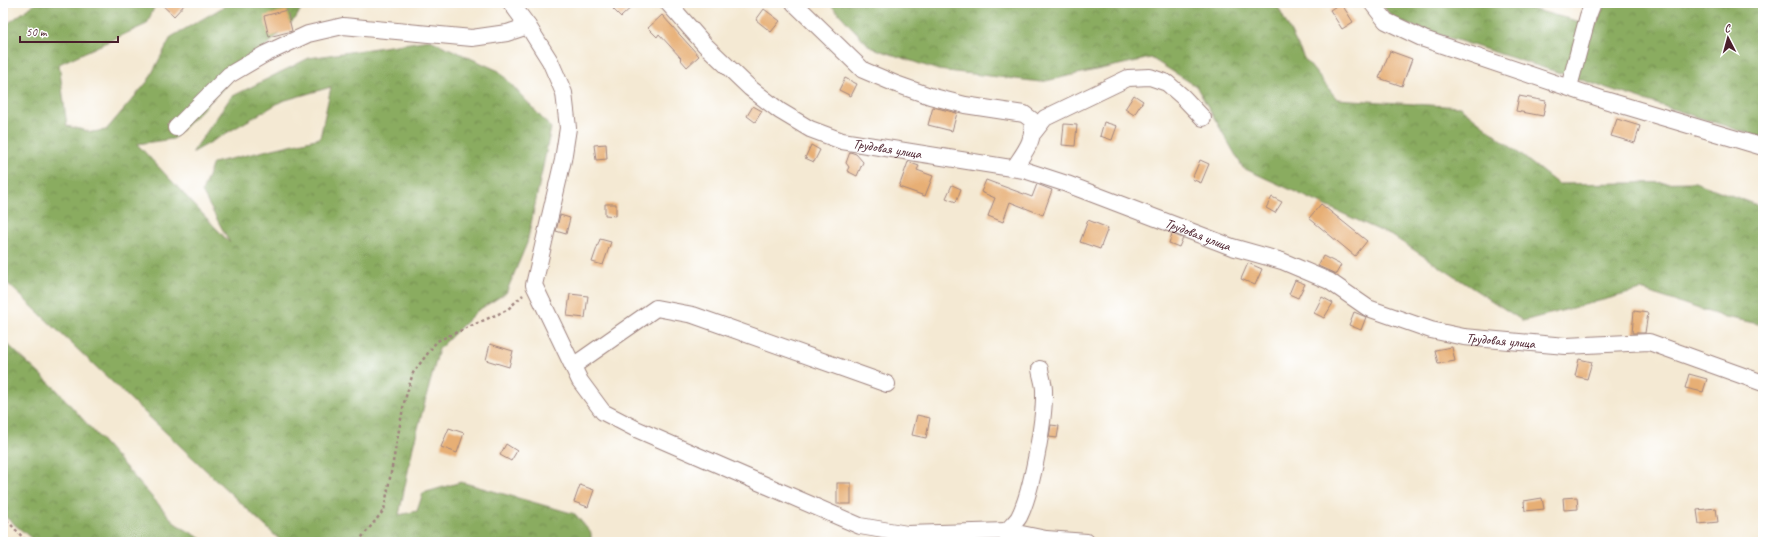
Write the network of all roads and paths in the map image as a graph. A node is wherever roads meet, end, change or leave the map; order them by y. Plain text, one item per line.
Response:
1 (511, 3) edge
2 (668, 3) edge
3 (794, 3) edge
4 (1372, 3) edge
5 (1594, 3) edge
6 (528, 26) junction
7 (1569, 87) junction
8 (1203, 118) dead end
9 (176, 128) dead end
10 (1034, 132) junction
11 (1763, 147) edge
12 (1014, 168) junction
13 (534, 285) junction
14 (573, 366) junction
15 (1040, 369) dead end
16 (1763, 383) edge
17 (887, 384) dead end
18 (3, 516) edge
19 (1007, 531) junction
20 (27, 542) edge
21 (358, 542) edge
22 (1087, 542) edge

1 - 6 street
2 - 12 street, Трудовая улица
3 - 10 street
4 - 7 street
5 - 7 street
6 - 9 street
6 - 13 street
7 - 11 street
8 - 10 street
10 - 12 street
12 - 16 street, Трудовая улица
13 - 14 street
13 - 21 path
14 - 17 street
14 - 19 street
15 - 19 street
18 - 20 path
19 - 22 street

